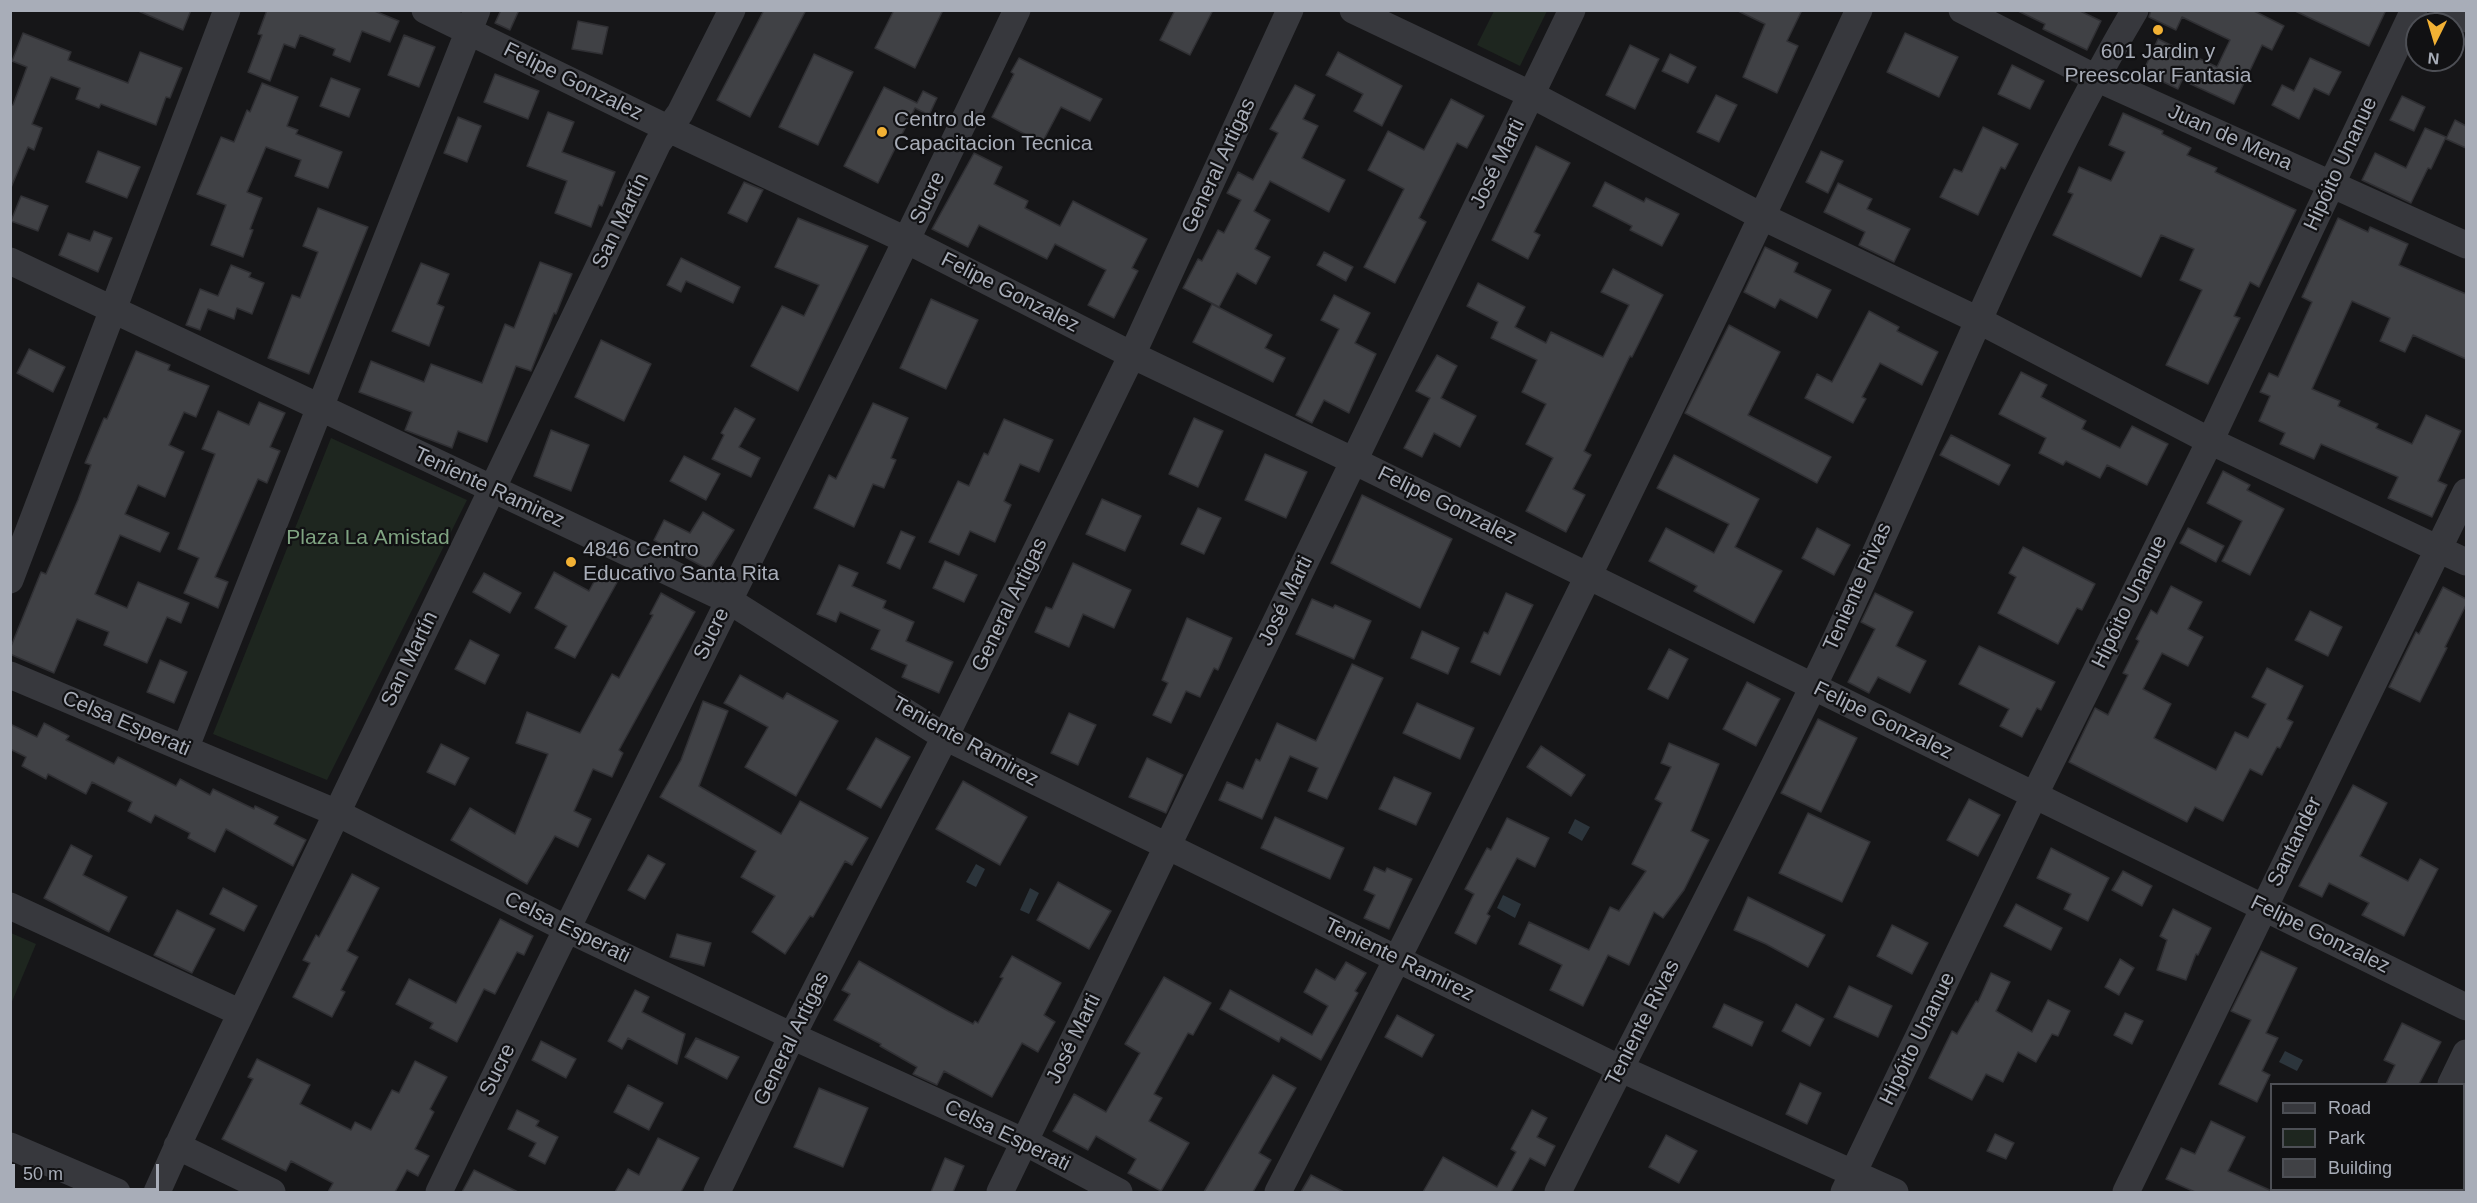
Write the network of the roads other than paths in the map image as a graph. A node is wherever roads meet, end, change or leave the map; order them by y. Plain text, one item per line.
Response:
1 (227, 10) edge
2 (425, 10) edge
3 (732, 10) edge
4 (1017, 10) edge
5 (1290, 10) edge
6 (1353, 10) edge
7 (1572, 10) edge
8 (1859, 10) edge
9 (1962, 10) edge
10 (2135, 10) edge
11 (2414, 10) edge
12 (2448, 10) edge
13 (2466, 19) edge
14 (473, 20) edge
15 (2096, 78) junction
16 (1532, 95) junction
17 (669, 129) junction
18 (2332, 183) junction
19 (1763, 217) junction
20 (908, 241) junction
21 (2466, 245) edge
22 (10, 261) edge
23 (113, 310) junction
24 (1978, 320) junction
25 (1132, 355) junction
26 (320, 408) junction
27 (2210, 441) junction
28 (1354, 460) junction
29 (492, 489) junction
30 (2466, 492) edge
31 (2440, 549) junction
32 (2466, 562) edge
33 (1588, 575) junction
34 (10, 580) edge
35 (728, 600) junction
36 (10, 675) edge
37 (1812, 686) junction
38 (945, 737) junction
39 (185, 749) junction
40 (2034, 796) junction
41 (337, 813) junction
42 (1167, 846) junction
43 (10, 906) edge
44 (2264, 907) junction
45 (566, 928) junction
46 (1398, 959) junction
47 (2466, 1007) edge
48 (241, 1013) junction
49 (792, 1036) junction
50 (2466, 1053) edge
51 (1620, 1068) junction
52 (2451, 1083) edge
53 (1025, 1142) junction
54 (10, 1146) edge
55 (177, 1146) junction
56 (1849, 1183) edge
57 (117, 1192) edge
58 (157, 1192) edge
59 (272, 1192) edge
60 (439, 1192) edge
61 (717, 1192) edge
62 (1000, 1192) edge
63 (1119, 1192) edge
64 (1278, 1192) edge
65 (1557, 1192) edge
66 (1895, 1192) edge
67 (2126, 1192) edge

1 - 23 street
2 - 14 street, Felipe Gonzalez
3 - 17 street, San Martín
4 - 20 street, Sucre
5 - 25 street, General Artigas
6 - 16 street
7 - 16 street, José Marti
8 - 19 street
9 - 15 street, Juan de Mena
10 - 15 street, Teniente Rivas
11 - 18 street, Hipóito Unanue
12 - 13 street
14 - 17 street, Felipe Gonzalez
14 - 26 street
15 - 18 street, Juan de Mena
15 - 24 street, Teniente Rivas
16 - 19 street
16 - 28 street, José Marti
17 - 20 street, Felipe Gonzalez
17 - 29 street, San Martín
18 - 21 street, Juan de Mena
18 - 27 street, Hipóito Unanue
19 - 24 street
19 - 33 street
20 - 25 street, Felipe Gonzalez
20 - 35 street, Sucre
22 - 23 street, Teniente Ramirez
23 - 26 street, Teniente Ramirez
23 - 34 street
24 - 27 street
24 - 37 street, Teniente Rivas
25 - 28 street, Felipe Gonzalez
25 - 38 street, General Artigas
26 - 29 street, Teniente Ramirez
26 - 39 street
27 - 31 street
27 - 40 street, Hipóito Unanue
28 - 33 street, Felipe Gonzalez
28 - 42 street, José Marti
29 - 35 street, Teniente Ramirez
29 - 41 street, San Martín
30 - 31 street, Santander
31 - 32 street
31 - 44 street, Santander
33 - 37 street, Felipe Gonzalez
33 - 46 street
35 - 38 street, Teniente Ramirez
35 - 45 street, Sucre
36 - 39 street, Celsa Esperati
37 - 40 street, Felipe Gonzalez
37 - 51 street, Teniente Rivas
38 - 42 street, Teniente Ramirez
38 - 49 street, General Artigas
39 - 41 street, Celsa Esperati
40 - 44 street, Felipe Gonzalez
40 - 56 street, Hipóito Unanue
41 - 45 street, Celsa Esperati
41 - 48 street, San Martín
42 - 46 street, Teniente Ramirez
42 - 53 street, José Marti
43 - 48 street
44 - 47 street, Felipe Gonzalez
44 - 67 street, Santander
45 - 49 street, Celsa Esperati
45 - 60 street, Sucre
46 - 51 street, Teniente Ramirez
46 - 64 street
48 - 55 street, San Martín
49 - 53 street, Celsa Esperati
49 - 61 street, General Artigas
50 - 52 street
51 - 56 street, Teniente Ramirez
51 - 65 street, Teniente Rivas
53 - 62 street, José Marti
53 - 63 street, Celsa Esperati
54 - 57 street
55 - 58 street, San Martín
55 - 59 street
56 - 66 street, Teniente Ramirez

